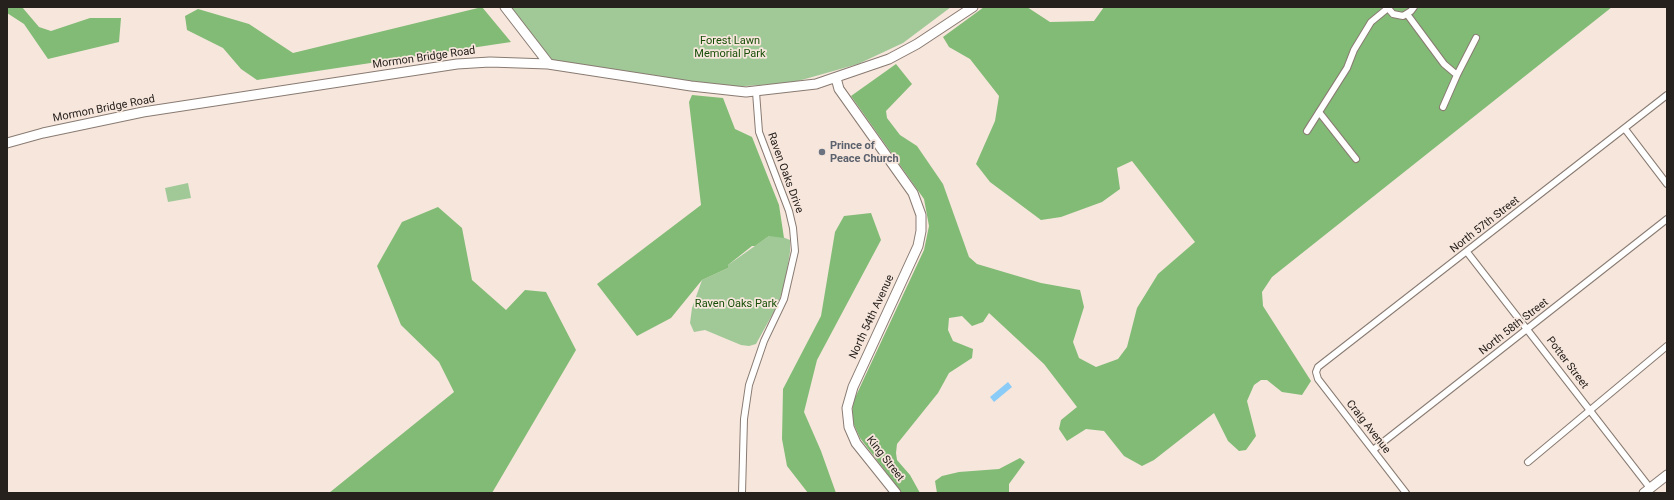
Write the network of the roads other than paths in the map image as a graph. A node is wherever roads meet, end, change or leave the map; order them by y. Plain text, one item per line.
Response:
1 (505, 7) edge
2 (973, 7) edge
3 (1414, 7) edge
4 (1388, 8) edge
5 (1407, 14) junction
6 (1476, 38) dead end
7 (549, 64) junction
8 (1457, 75) junction
9 (836, 78) junction
10 (756, 92) junction
11 (1667, 95) edge
12 (1443, 107) dead end
13 (1319, 112) junction
14 (1625, 129) junction
15 (1307, 131) dead end
16 (7, 143) edge
17 (1356, 159) dead end
18 (1667, 184) edge
19 (1667, 219) edge
20 (1467, 252) junction
21 (1528, 328) junction
22 (1667, 346) edge
23 (1316, 372) joint
24 (1589, 409) junction
25 (848, 418) joint
26 (1373, 450) junction
27 (1528, 462) dead end
28 (1667, 475) edge
29 (1647, 491) edge
30 (742, 493) edge
31 (896, 493) edge
32 (1406, 493) edge

1 - 7 main road
2 - 9 main road, Mormon Bridge Road
3 - 5 street
4 - 5 street
4 - 13 street
5 - 8 street
6 - 8 street
7 - 10 main road, Mormon Bridge Road
7 - 16 main road, Mormon Bridge Road
8 - 12 street
9 - 10 main road, Mormon Bridge Road
9 - 25 main road, North 54th Avenue
10 - 30 street, Raven Oaks Drive
11 - 14 street, North 57th Street
13 - 15 street
13 - 17 street
14 - 18 street
14 - 20 street, North 57th Street
19 - 21 street, North 58th Street
20 - 21 street, Potter Street
20 - 23 street, North 57th Street
21 - 24 street, Potter Street
21 - 26 street, North 58th Street
22 - 24 street
23 - 26 street, Craig Avenue
24 - 27 street
24 - 29 street, Potter Street
25 - 31 main road, King Street
26 - 32 street, Craig Avenue
28 - 29 main road

